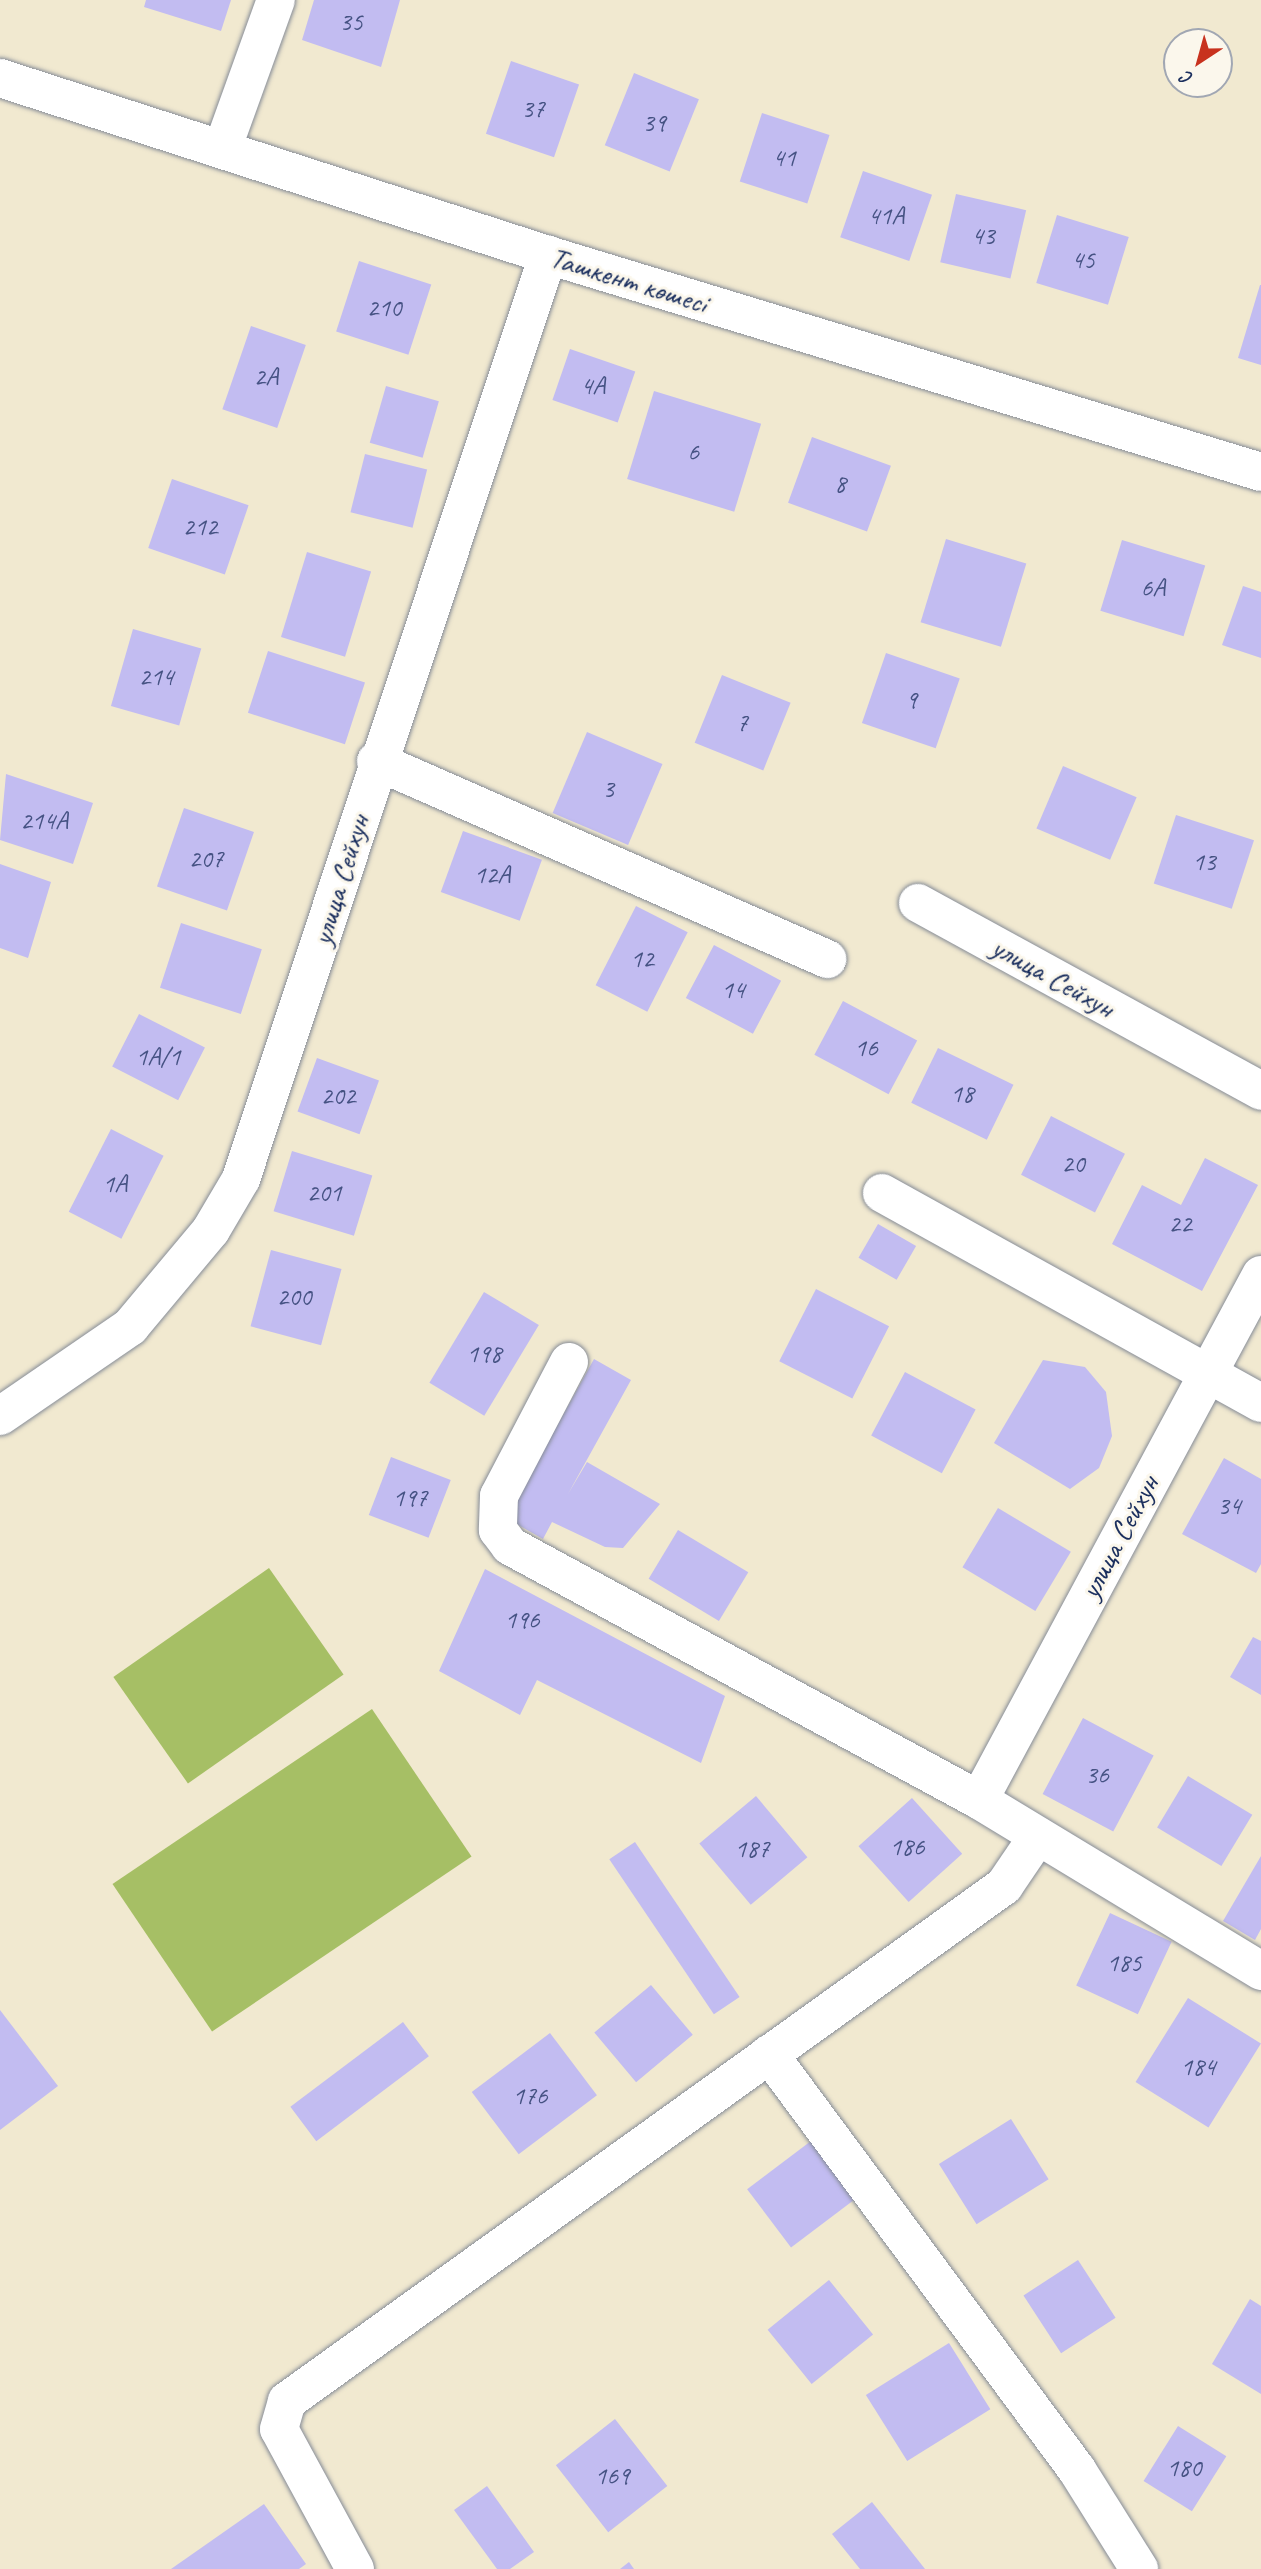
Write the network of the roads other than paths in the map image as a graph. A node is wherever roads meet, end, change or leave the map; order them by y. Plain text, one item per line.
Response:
1 (276, 0) edge
2 (0, 78) edge
3 (223, 147) junction
4 (548, 255) junction
5 (1261, 472) edge
6 (376, 761) junction
7 (918, 903) dead end
8 (827, 959) dead end
9 (1261, 1091) edge
10 (881, 1192) dead end
11 (1261, 1275) edge
12 (569, 1363) dead end
13 (1207, 1375) junction
14 (1261, 1403) edge
15 (0, 1416) edge
16 (979, 1800) junction
17 (1036, 1839) junction
18 (1261, 1971) edge
19 (769, 2054) junction
20 (355, 2569) edge
21 (1139, 2569) edge

1 - 3 street
2 - 3 street, Ташкент көшесі
3 - 4 street, Ташкент көшесі
4 - 5 street, Ташкент көшесі
4 - 6 street, улица Сейхун
6 - 8 street
6 - 15 street, улица Сейхун
7 - 9 street, улица Сейхун
10 - 13 street
11 - 13 street, улица Сейхун
12 - 16 street
13 - 14 street
13 - 16 street, улица Сейхун
16 - 17 street
17 - 18 street
17 - 19 street
19 - 20 street
19 - 21 street

